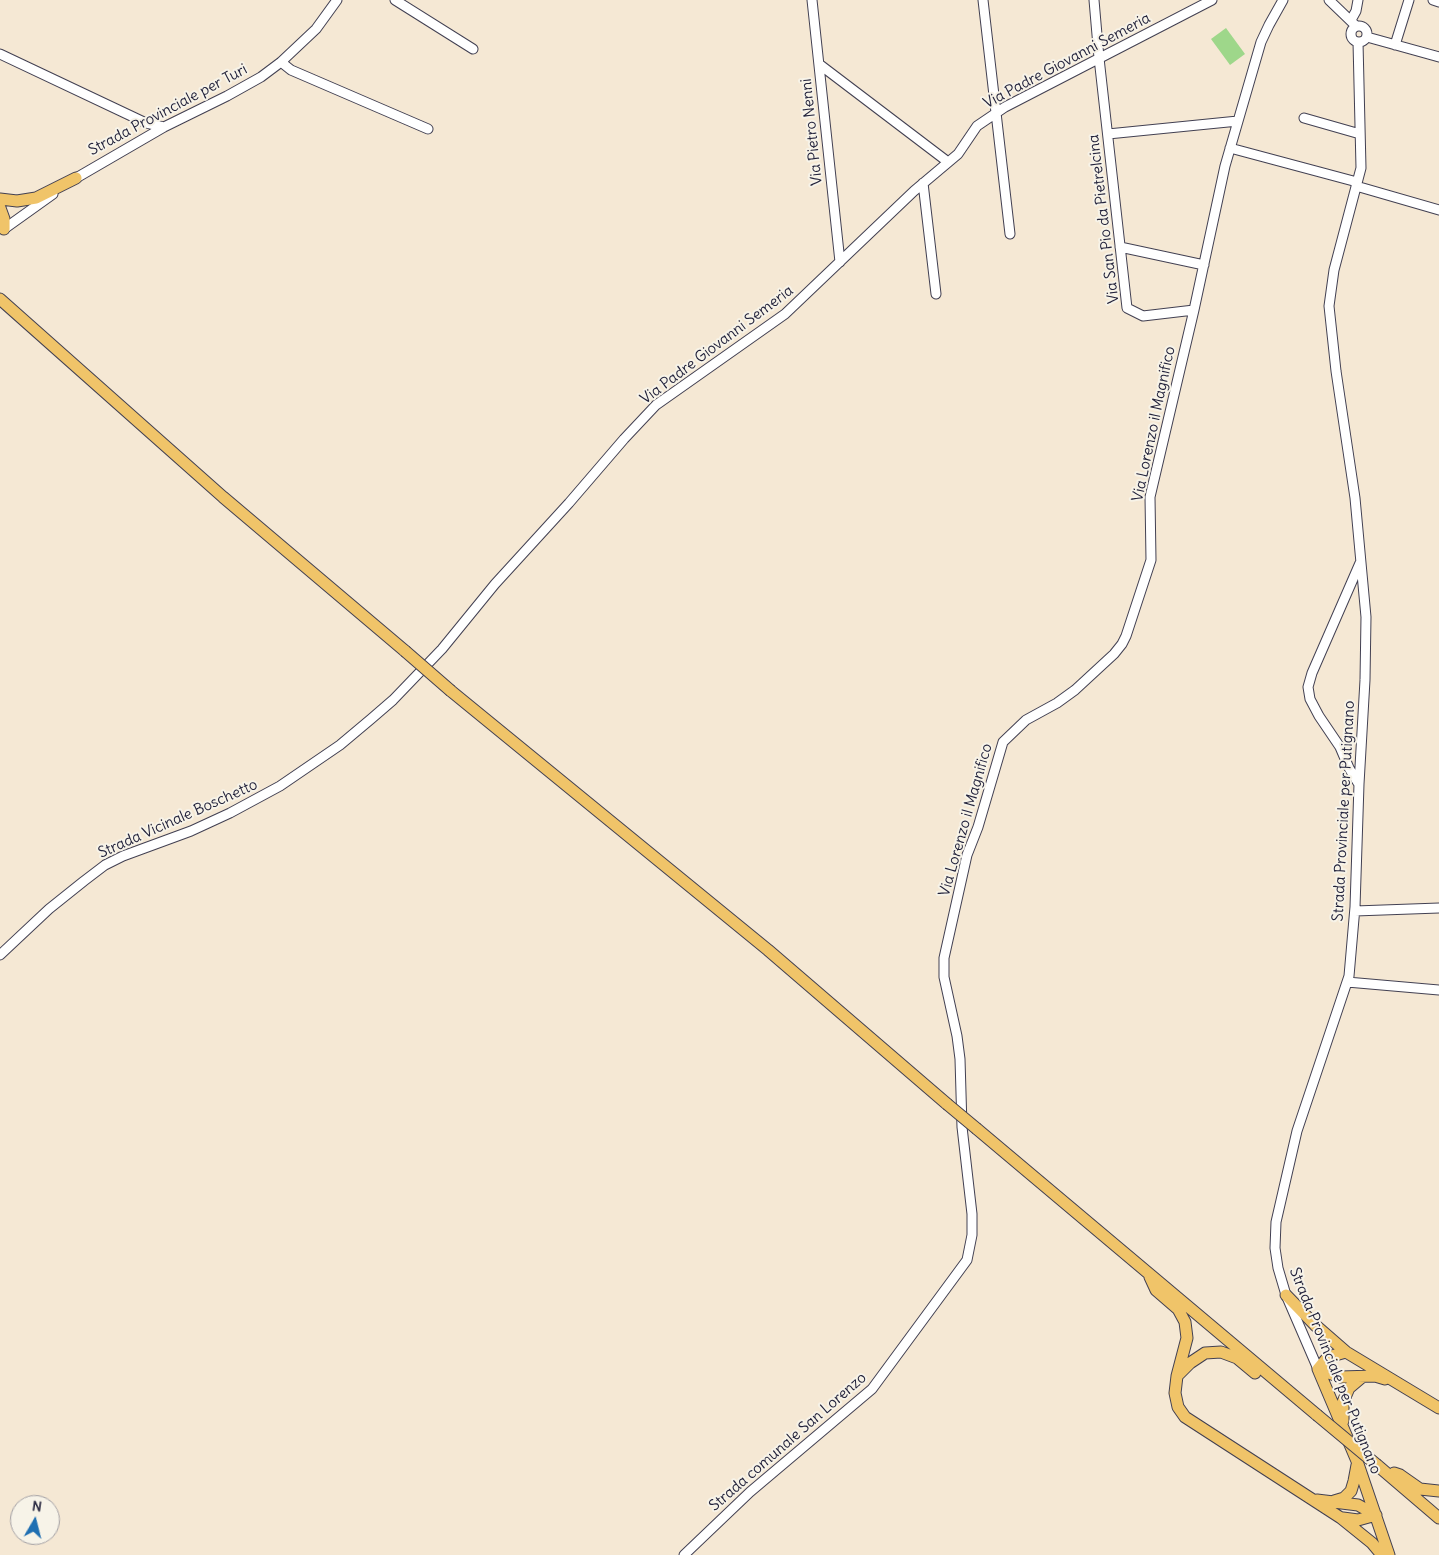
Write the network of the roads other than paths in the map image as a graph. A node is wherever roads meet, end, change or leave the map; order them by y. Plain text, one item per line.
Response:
1 (336, 0) edge
2 (395, 0) edge
3 (812, 0) edge
4 (982, 0) edge
5 (1094, 0) edge
6 (1212, 0) edge
7 (1283, 0) edge
8 (1330, 0) edge
9 (1358, 0) edge
10 (1409, 0) edge
11 (1433, 0) edge
12 (1439, 2) edge
13 (1195, 3) edge
14 (1354, 23) junction
15 (1367, 37) junction
16 (1358, 42) junction
17 (1395, 45) junction
18 (473, 49) dead end
19 (0, 54) edge
20 (1439, 57) edge
21 (1099, 58) junction
22 (281, 62) junction
23 (819, 64) junction
24 (996, 113) junction
25 (1304, 118) dead end
26 (1238, 121) junction
27 (164, 127) junction
28 (428, 129) dead end
29 (1108, 134) junction
30 (1360, 134) junction
31 (1230, 148) junction
32 (948, 162) junction
33 (76, 178) junction
34 (923, 183) junction
35 (1356, 184) junction
36 (0, 199) edge
37 (0, 208) edge
38 (1439, 210) edge
39 (1, 228) edge
40 (1010, 234) dead end
41 (1120, 247) junction
42 (840, 262) junction
43 (1204, 265) junction
44 (936, 294) dead end
45 (0, 299) edge
46 (1194, 310) junction
47 (1361, 560) junction
48 (495, 584) joint
49 (1359, 784) junction
50 (1439, 908) edge
51 (1355, 911) junction
52 (0, 955) edge
53 (1347, 982) junction
54 (1439, 990) edge
55 (962, 1127) joint
56 (1148, 1273) junction
57 (1286, 1294) junction
58 (1346, 1352) junction
59 (1318, 1369) junction
60 (1177, 1376) junction
61 (1362, 1378) junction
62 (1393, 1381) junction
63 (1281, 1386) junction
64 (1439, 1408) edge
65 (1343, 1425) junction
66 (1357, 1461) junction
67 (1379, 1466) junction
68 (1439, 1491) edge
69 (1313, 1500) junction
70 (1330, 1502) junction
71 (1376, 1515) junction
72 (1341, 1518) junction
73 (1439, 1518) edge
74 (684, 1555) edge
75 (1382, 1555) edge
76 (1389, 1555) edge

1 - 22 street, Strada Provinciale per Turi
2 - 18 street
3 - 23 street, Via Pietro Nenni
4 - 24 street
5 - 21 street, Via San Pio da Pietrelcina
6 - 13 street, Via Padre Giovanni Semeria
7 - 26 street, Via Lorenzo il Magnifico
8 - 14 street
9 - 14 street
10 - 17 street
11 - 12 street
13 - 21 street, Via Padre Giovanni Semeria
14 - 15 street
14 - 16 street
15 - 16 street
15 - 17 street
16 - 30 street, Strada Provinciale per Putignano
17 - 20 street
19 - 27 street
21 - 24 street, Via Padre Giovanni Semeria
21 - 29 street, Via San Pio da Pietrelcina
22 - 27 street, Strada Provinciale per Turi
22 - 28 street
23 - 32 street
23 - 42 street, Via Pietro Nenni
24 - 32 street, Via Padre Giovanni Semeria
24 - 40 street
25 - 30 street
26 - 29 street
26 - 31 street, Via Lorenzo il Magnifico
27 - 33 street, Strada Provinciale per Turi
29 - 41 street, Via San Pio da Pietrelcina
30 - 35 street, Strada Provinciale per Putignano
31 - 35 street
31 - 43 street, Via Lorenzo il Magnifico
32 - 34 street, Via Padre Giovanni Semeria
33 - 36 main road
33 - 39 street, Strada Provinciale per Turi
34 - 42 street, Via Padre Giovanni Semeria
34 - 44 street
35 - 38 street
35 - 47 street, Strada Provinciale per Putignano
37 - 39 main road
41 - 43 street
41 - 46 street, Via San Pio da Pietrelcina
42 - 48 street, Via Padre Giovanni Semeria
43 - 46 street, Via Lorenzo il Magnifico
45 - 56 main road, bridge
46 - 55 street, Via Lorenzo il Magnifico
47 - 49 street, Strada Provinciale per Putignano
47 - 49 street
48 - 52 street, Strada Vicinale Boschetto
49 - 51 street, Strada Provinciale per Putignano
50 - 51 street
51 - 53 street, Strada Provinciale per Putignano
53 - 54 street
53 - 57 street, Strada Provinciale per Putignano
55 - 74 street, Strada comunale San Lorenzo
56 - 60 main road
56 - 63 main road
57 - 58 main road
57 - 59 street, Strada Provinciale per Putignano
58 - 59 main road
58 - 62 main road
59 - 61 main road
59 - 65 main road, Strada Provinciale per Putignano
60 - 63 main road
60 - 69 main road
61 - 62 main road
61 - 65 main road
62 - 64 main road
63 - 67 main road, bridge
65 - 66 main road, Strada Provinciale per Putignano
66 - 70 main road
66 - 71 main road, Strada Provinciale per Putignano
67 - 68 main road
67 - 73 main road
69 - 70 main road
69 - 72 main road
70 - 71 main road
71 - 72 main road
71 - 76 main road, Strada Provinciale per Putignano
72 - 75 main road

